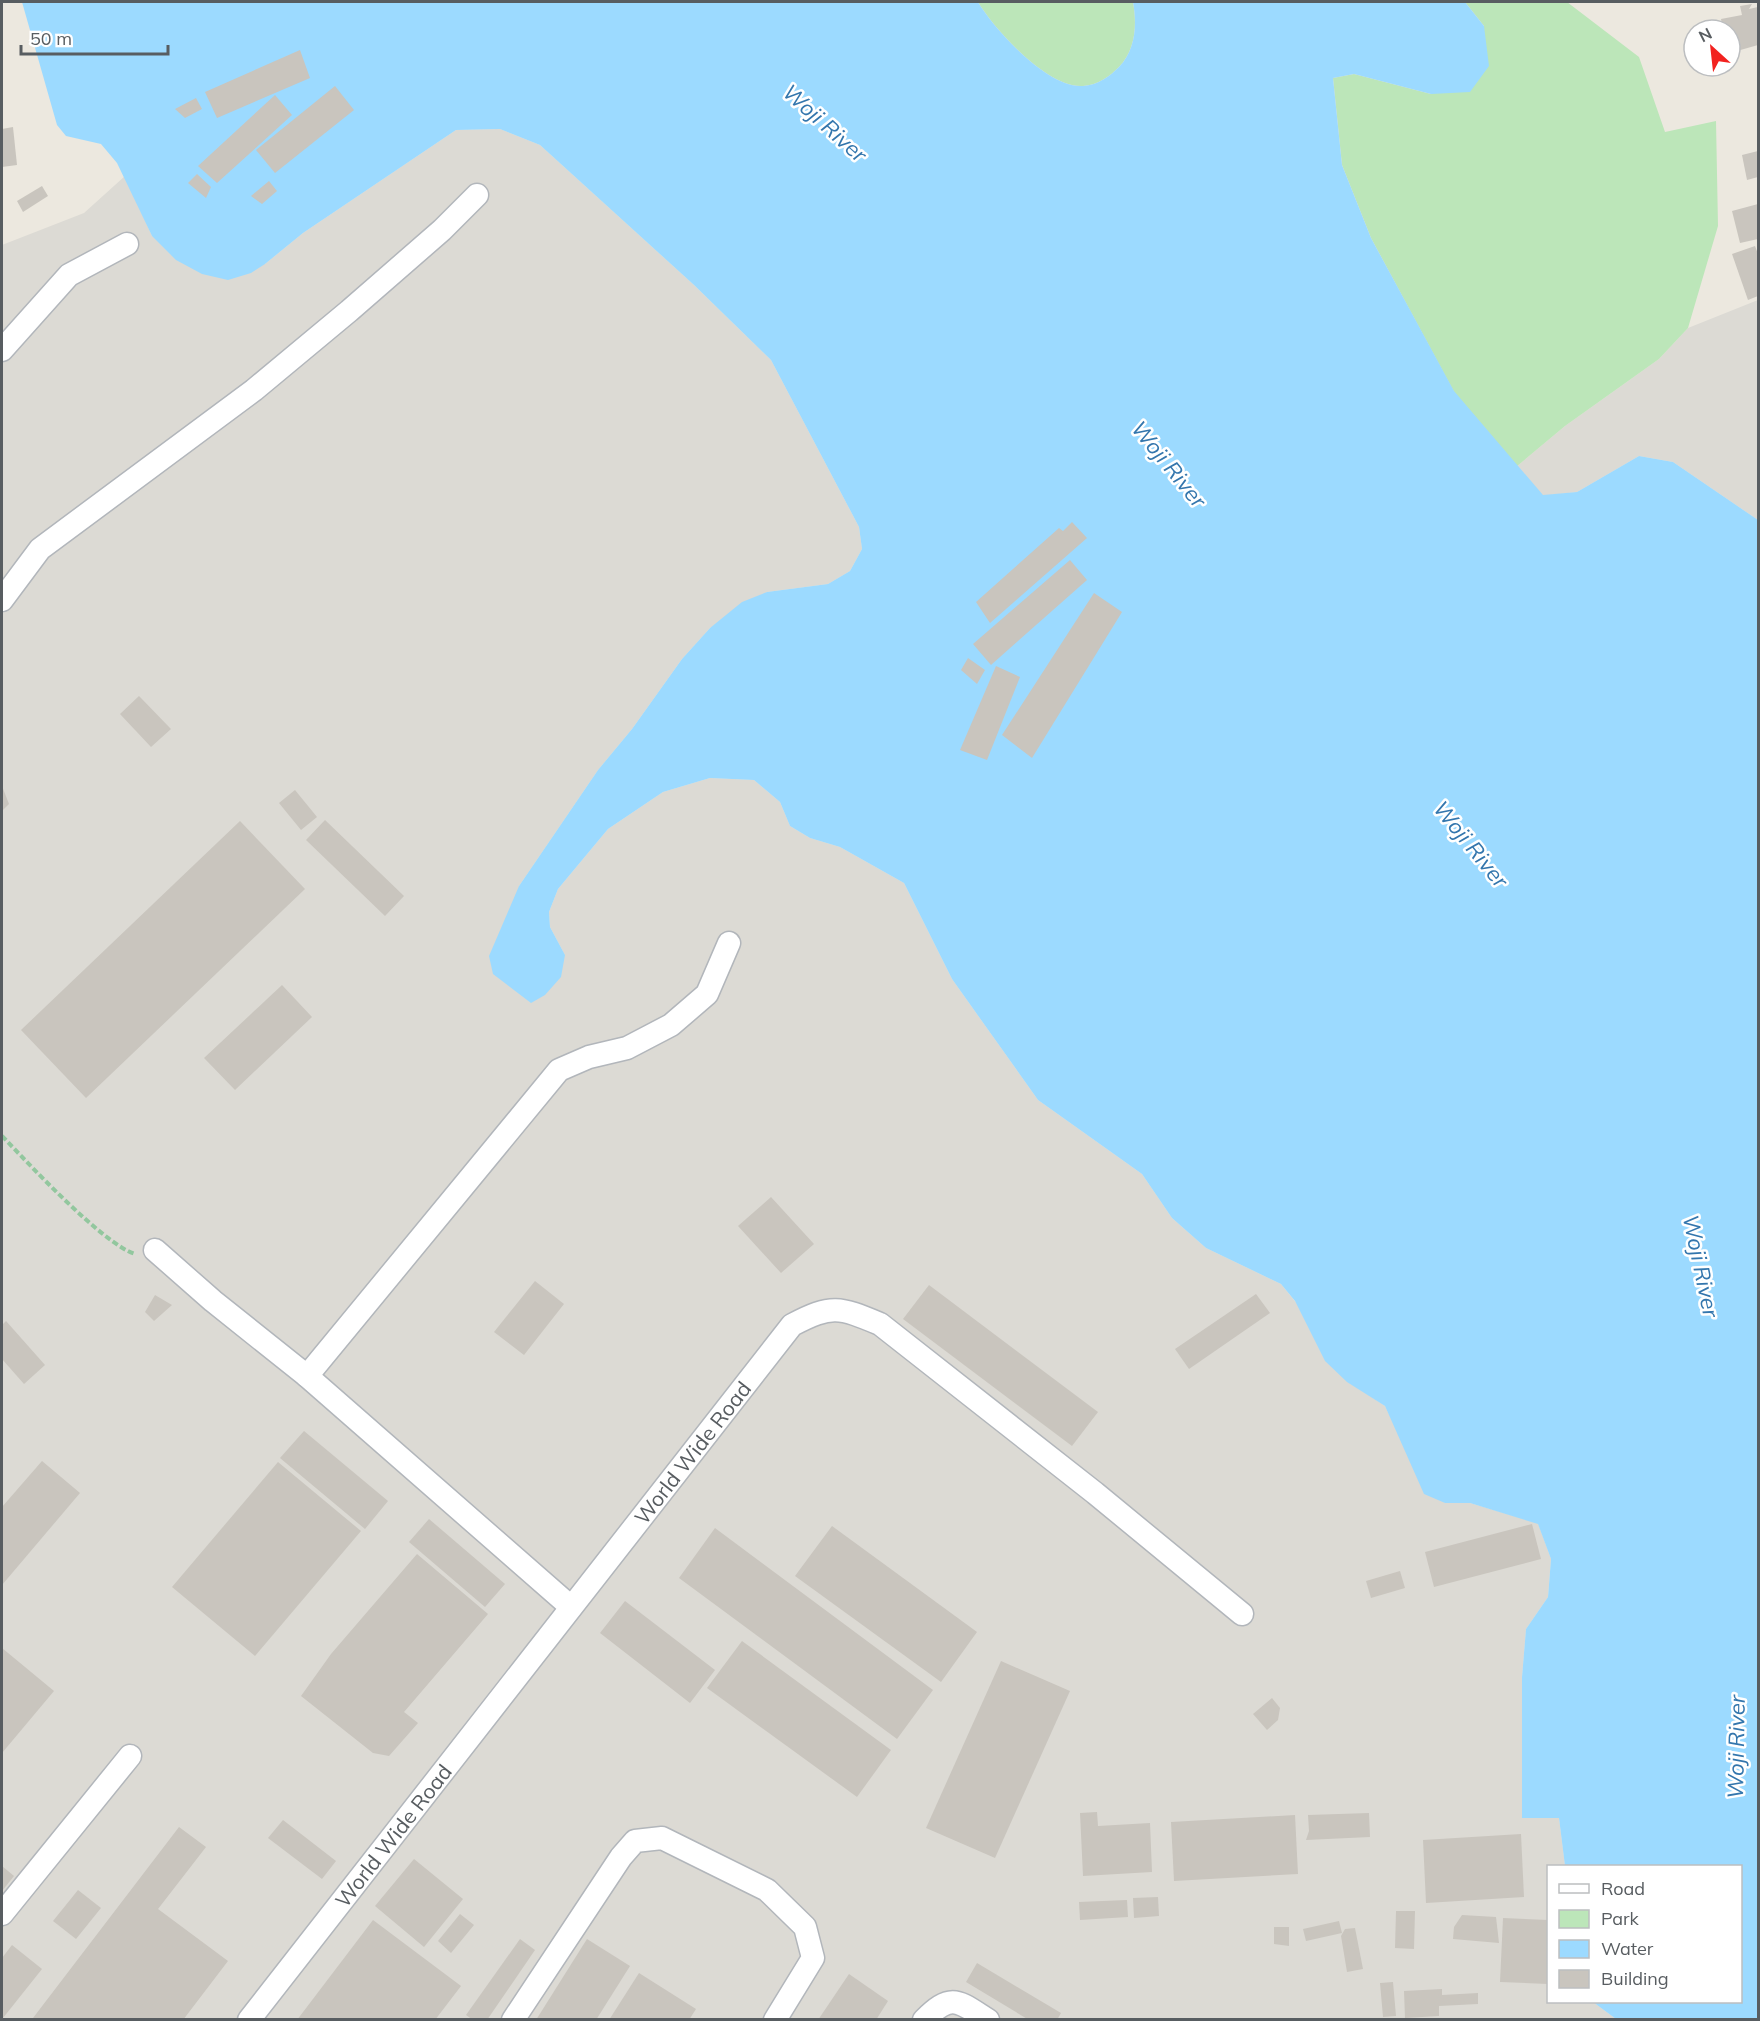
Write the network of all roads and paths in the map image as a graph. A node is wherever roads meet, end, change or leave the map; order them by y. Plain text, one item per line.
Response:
1 (477, 195) dead end
2 (127, 244) dead end
3 (2, 350) edge
4 (2, 600) edge
5 (729, 943) dead end
6 (2, 1136) edge
7 (155, 1250) joint
8 (307, 1376) junction
9 (571, 1607) junction
10 (1242, 1614) dead end
11 (130, 1756) dead end
12 (2, 1914) edge
13 (249, 2019) edge
14 (513, 2019) edge
15 (775, 2019) edge
16 (924, 2019) edge
17 (988, 2019) edge

1 - 4 street
2 - 3 street
5 - 8 street
6 - 7 path
7 - 8 street
8 - 9 street
9 - 10 street, World Wide Road
9 - 13 street, World Wide Road
11 - 12 street
14 - 15 street
16 - 17 street

